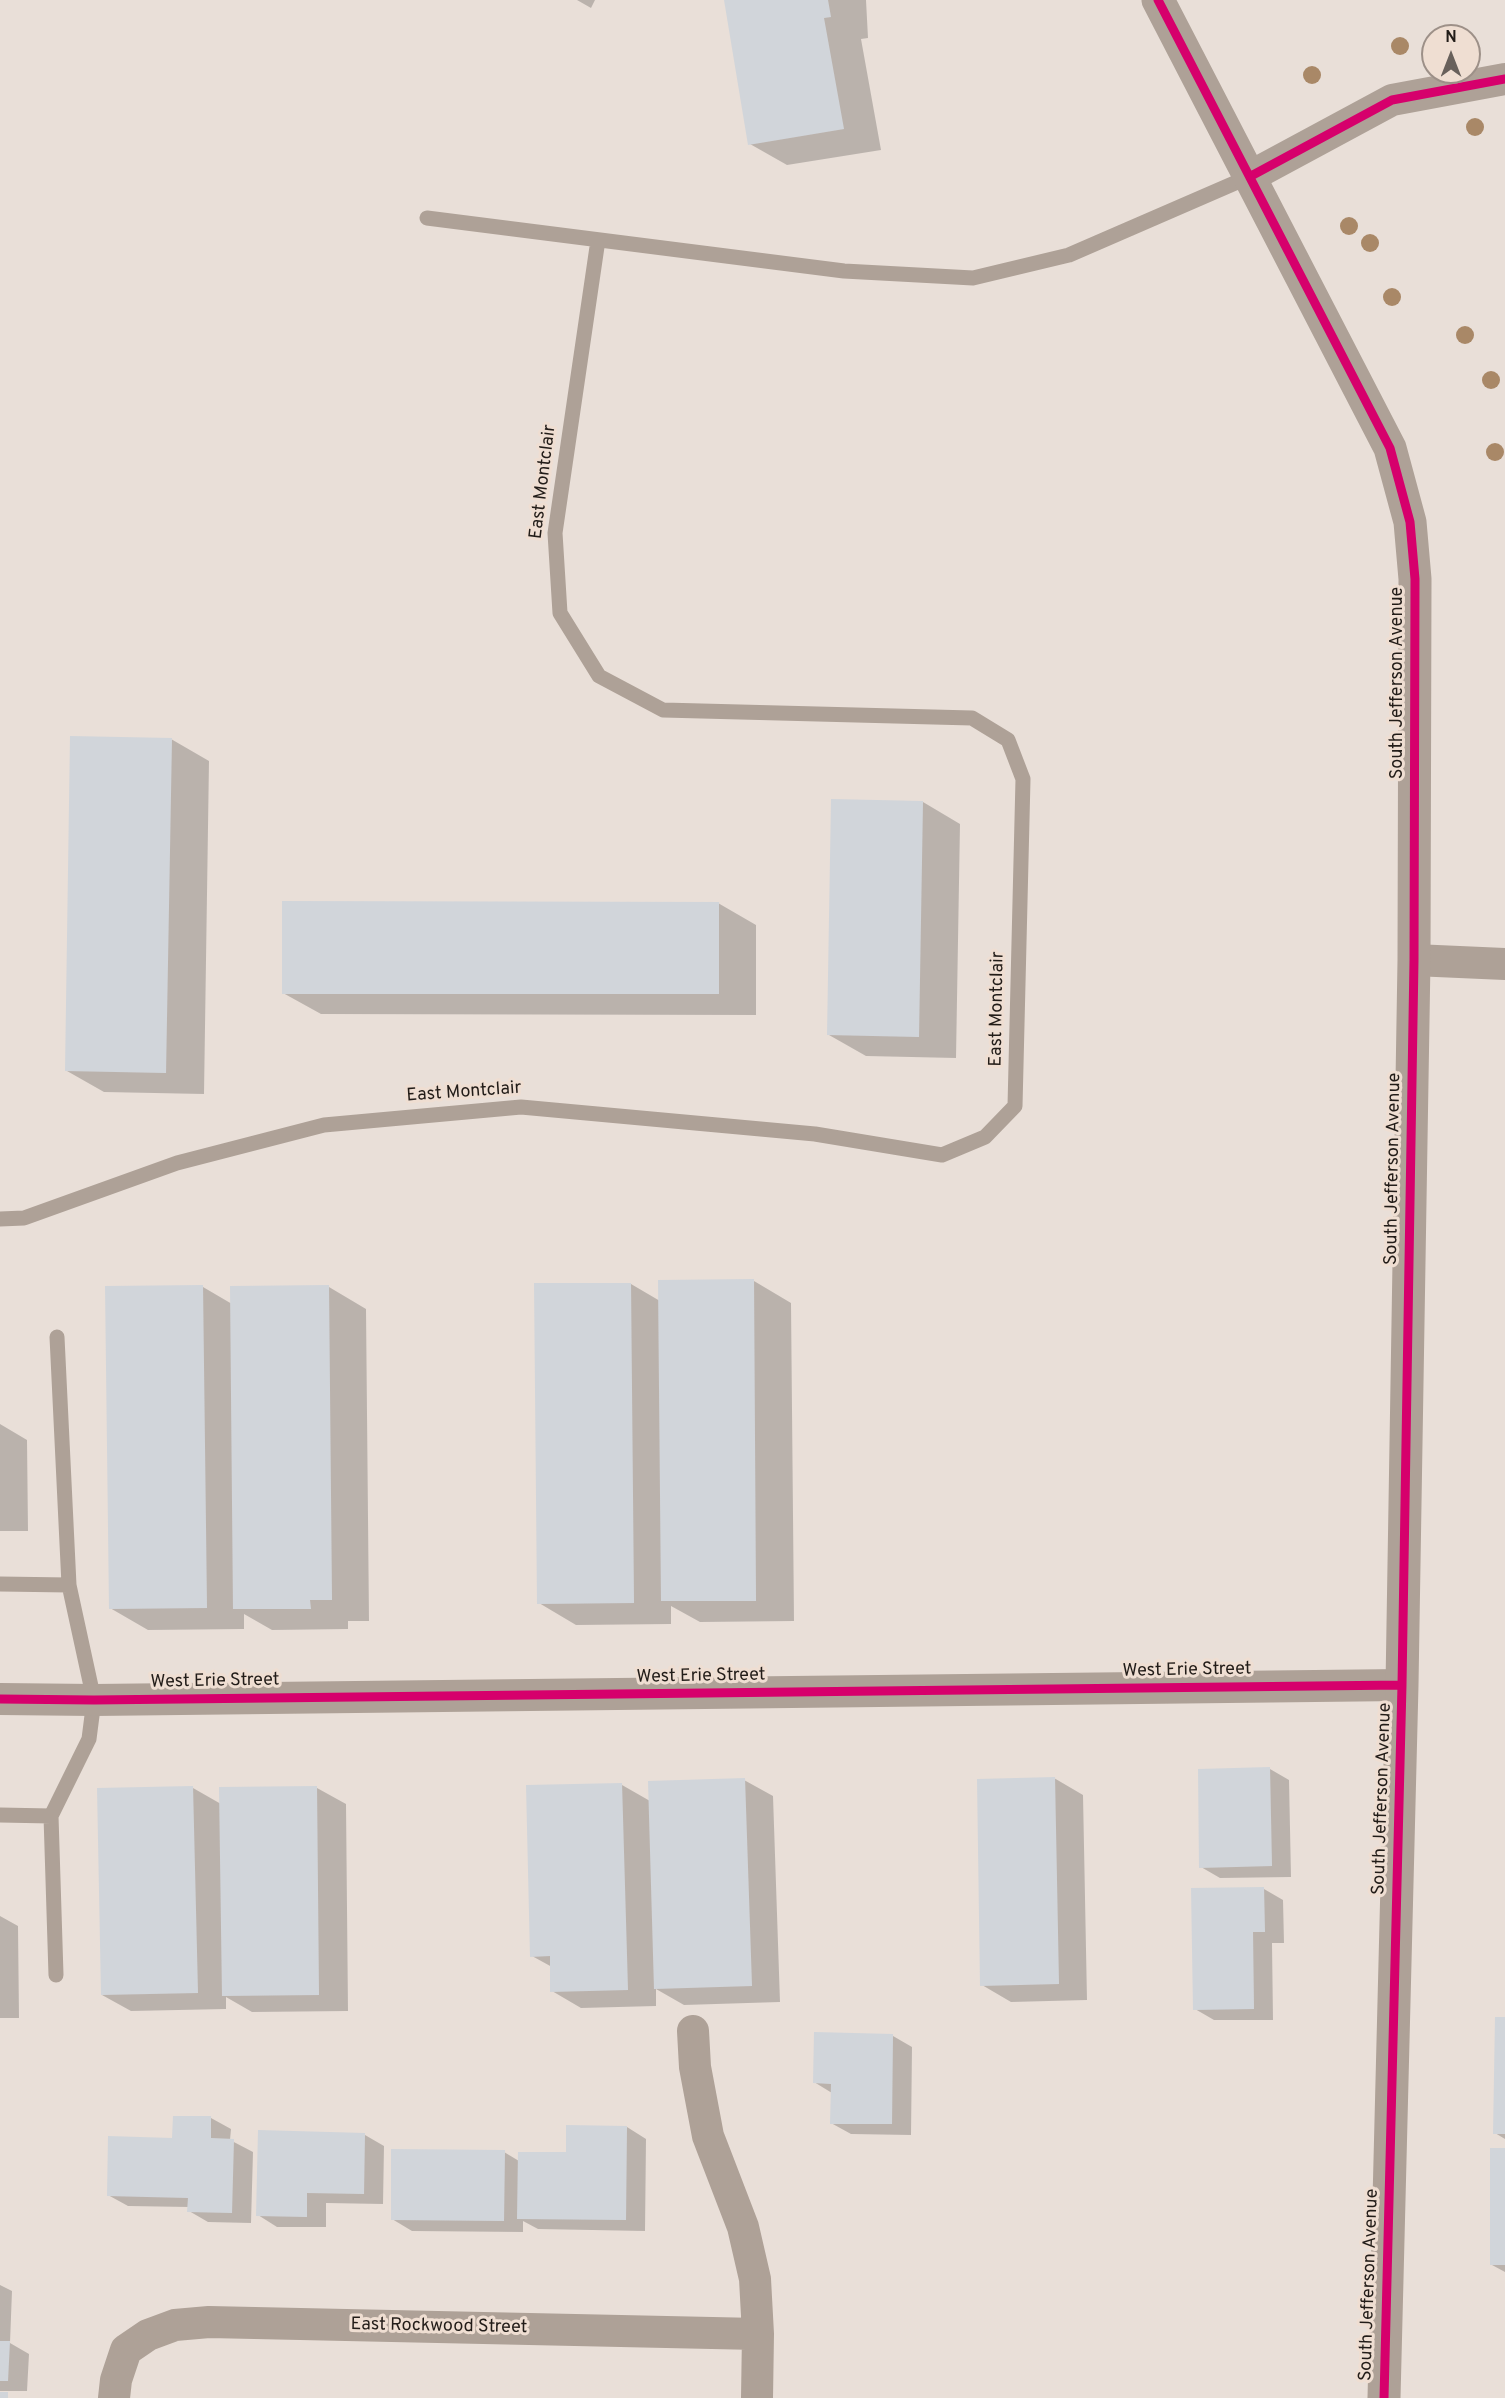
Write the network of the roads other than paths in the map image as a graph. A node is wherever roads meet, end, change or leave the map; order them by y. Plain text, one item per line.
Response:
1 (1158, 0) edge
2 (1505, 80) edge
3 (1251, 176) junction
4 (427, 218) dead end
5 (598, 240) junction
6 (1414, 960) junction
7 (1505, 964) edge
8 (0, 1219) edge
9 (57, 1337) dead end
10 (0, 1584) edge
11 (69, 1585) junction
12 (1402, 1685) junction
13 (0, 1699) edge
14 (94, 1700) junction
15 (0, 1815) edge
16 (51, 1816) junction
17 (56, 1975) dead end
18 (693, 2031) dead end
19 (759, 2334) junction
20 (114, 2398) edge
21 (757, 2398) edge
22 (1384, 2398) edge

1 - 3 street, South Jefferson Avenue
2 - 3 street
3 - 5 lane
3 - 6 street, South Jefferson Avenue
4 - 5 lane
5 - 8 lane, East Montclair
6 - 7 street
6 - 12 street, South Jefferson Avenue
9 - 11 lane
10 - 11 lane
11 - 14 lane
12 - 14 street, West Erie Street
12 - 22 street, South Jefferson Avenue
13 - 14 street, West Erie Street
14 - 16 lane
15 - 16 lane
16 - 17 lane
18 - 19 street
19 - 20 street, East Rockwood Street
19 - 21 street

